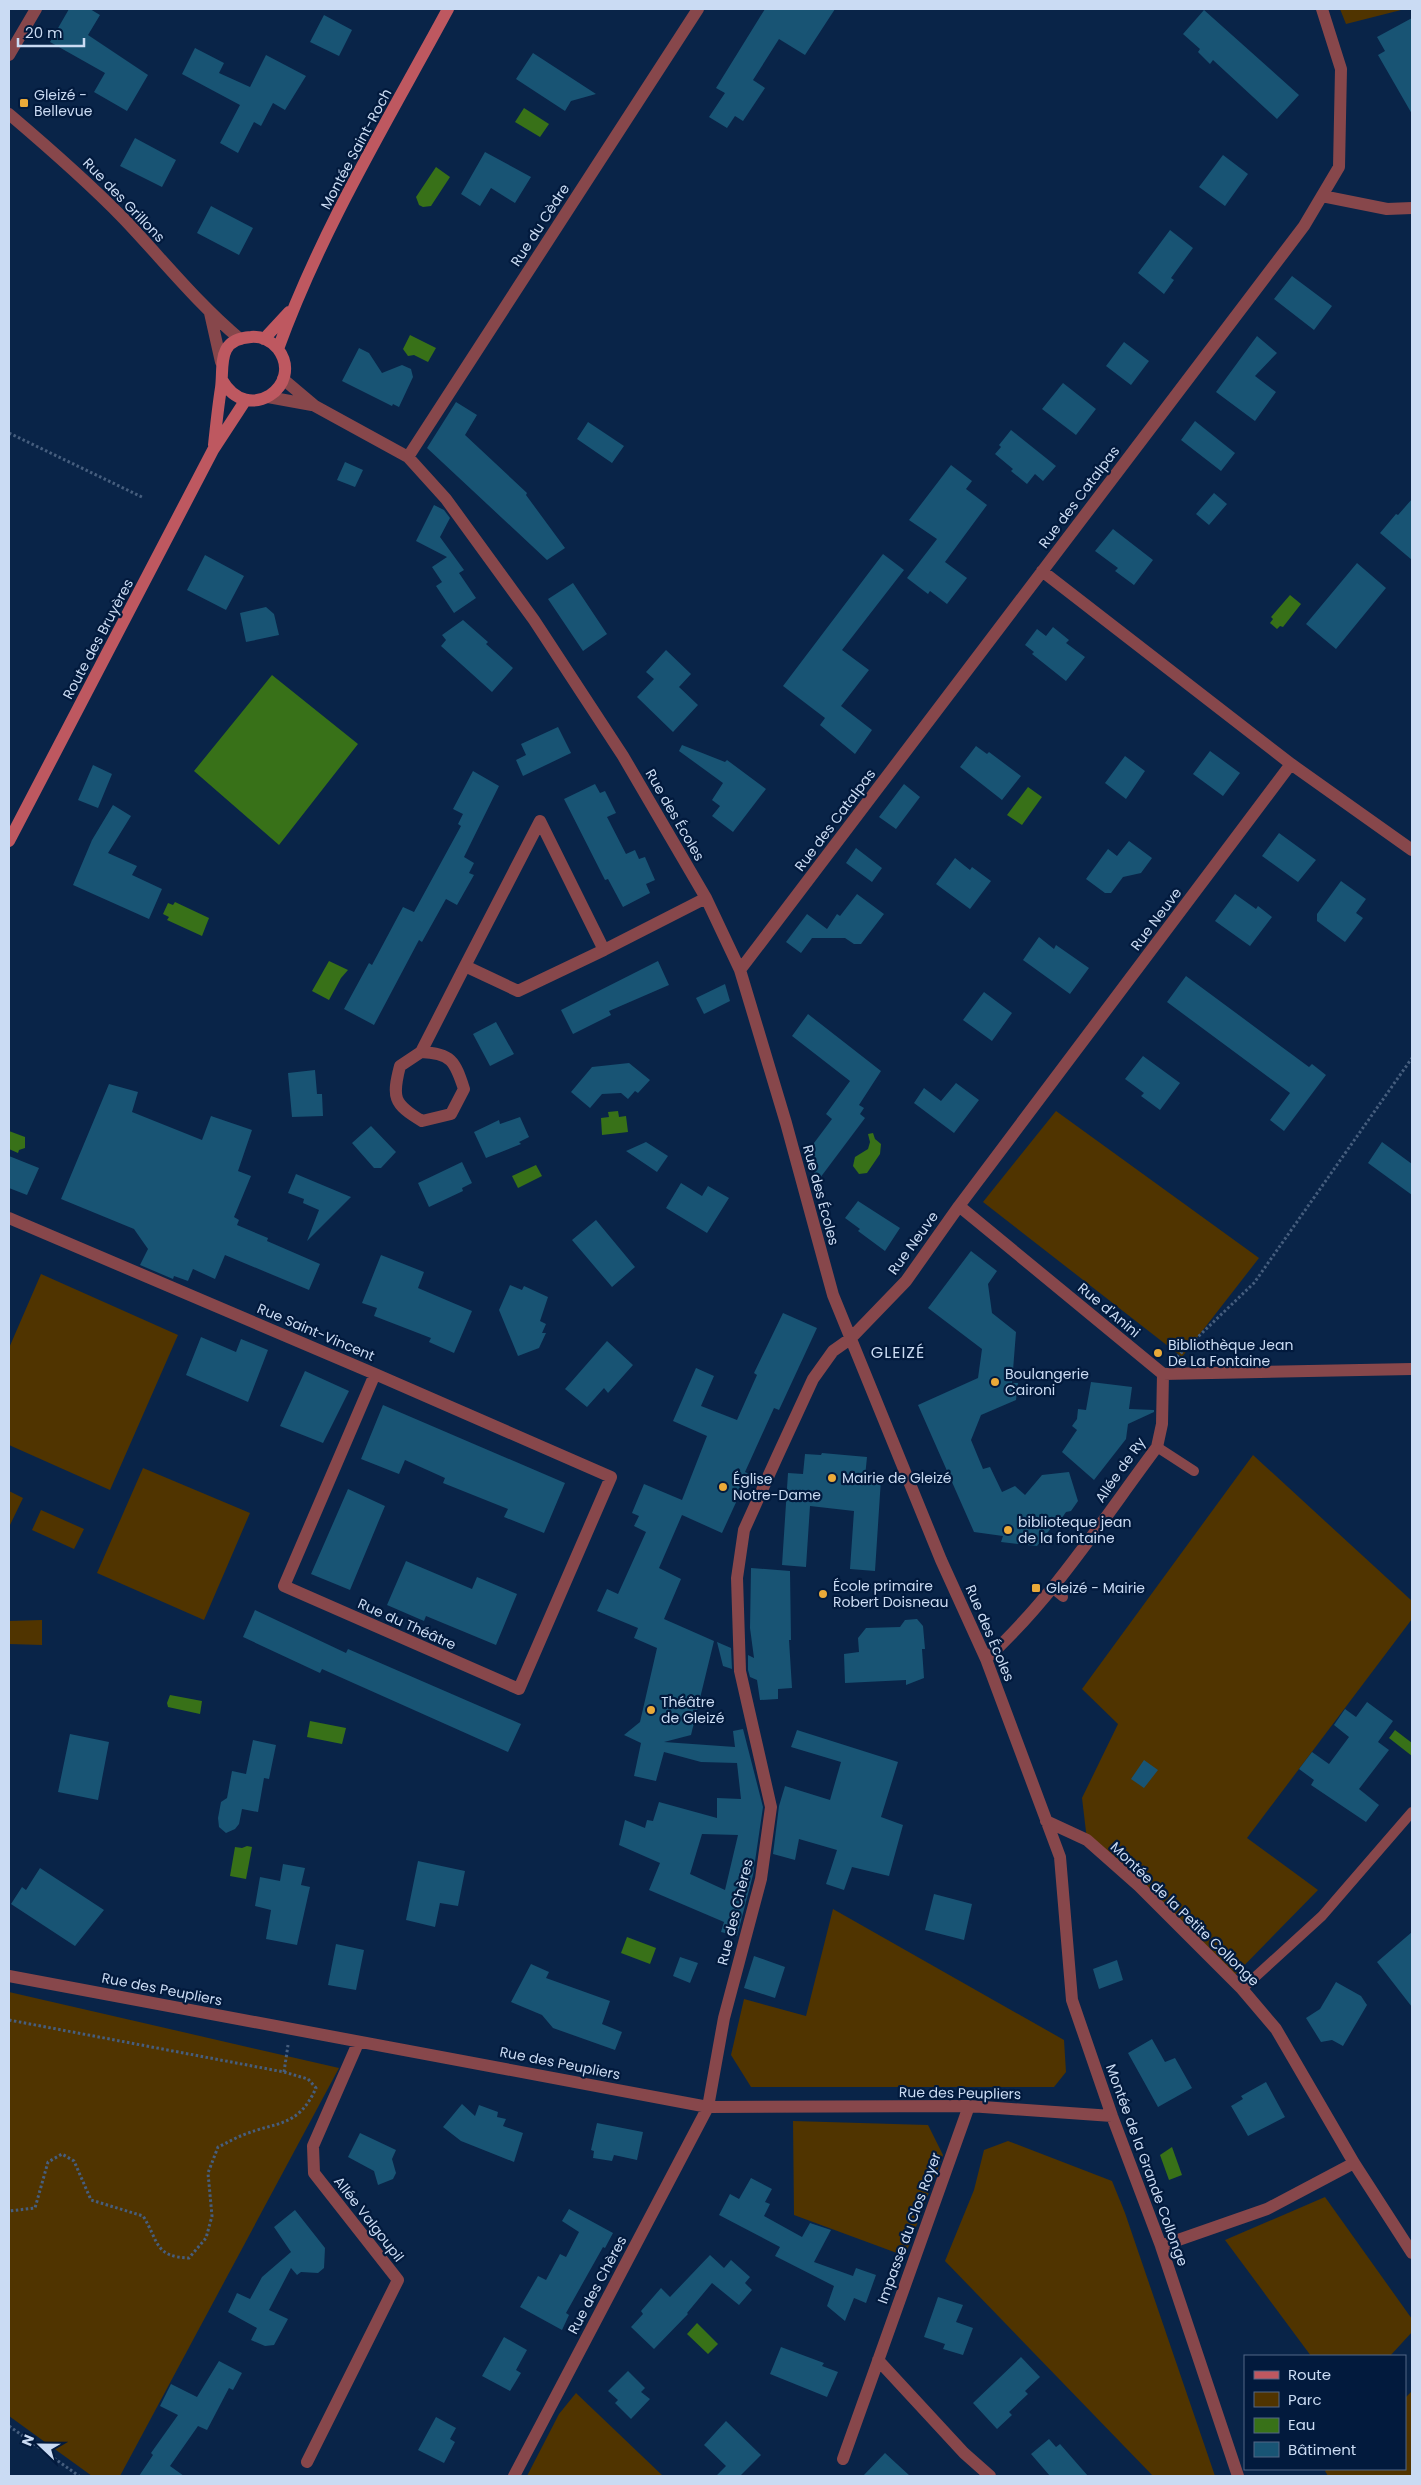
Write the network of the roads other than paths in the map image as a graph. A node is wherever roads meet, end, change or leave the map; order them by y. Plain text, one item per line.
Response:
1 (36, 9) edge
2 (448, 9) edge
3 (698, 9) edge
4 (1322, 9) edge
5 (9, 55) edge
6 (9, 114) edge
7 (1322, 196) junction
8 (1412, 208) edge
9 (294, 306) junction
10 (210, 313) junction
11 (240, 339) junction
12 (264, 339) junction
13 (278, 349) junction
14 (221, 362) junction
15 (222, 380) junction
16 (283, 380) junction
17 (268, 398) junction
18 (245, 401) junction
19 (315, 406) junction
20 (213, 450) junction
21 (408, 457) junction
22 (1042, 571) junction
23 (1290, 764) junction
24 (9, 841) edge
25 (1412, 850) edge
26 (706, 898) junction
27 (604, 950) junction
28 (465, 966) junction
29 (740, 970) junction
30 (420, 1052) junction
31 (959, 1206) junction
32 (9, 1218) edge
33 (850, 1339) junction
34 (1412, 1369) edge
35 (375, 1374) junction
36 (1163, 1374) junction
37 (1157, 1447) junction
38 (1194, 1471) dead end
39 (611, 1477) joint
40 (1052, 1588) junction
41 (1063, 1598) dead end
42 (986, 1658) junction
43 (1412, 1812) edge
44 (1046, 1821) junction
45 (1060, 1857) joint
46 (9, 1976) edge
47 (1242, 1988) junction
48 (358, 2043) junction
49 (969, 2106) junction
50 (708, 2107) junction
51 (1112, 2116) junction
52 (1354, 2163) junction
53 (1161, 2246) junction
54 (1412, 2253) edge
55 (878, 2360) junction
56 (843, 2459) dead end
57 (307, 2462) dead end
58 (514, 2476) edge
59 (990, 2476) edge
60 (1238, 2476) edge

1 - 5 street
2 - 9 main road, Montée Saint-Roch
3 - 21 street, Rue du Cèdre
4 - 7 street, Rue des Catalpas
6 - 10 street, Rue des Grillons
7 - 8 street
7 - 22 street, Rue des Catalpas
9 - 12 main road
9 - 13 main road
10 - 11 street, Rue des Grillons
10 - 14 street
11 - 12 main road
11 - 14 main road
12 - 13 main road
13 - 16 main road
14 - 15 main road
15 - 18 main road
15 - 20 main road
16 - 17 main road
16 - 19 street, Rue des Écoles
17 - 18 main road
17 - 19 street, Rue des Écoles
18 - 20 main road
19 - 21 street, Rue des Écoles
20 - 24 main road, Route des Bruyères
21 - 26 street, Rue des Écoles
22 - 23 street
22 - 29 street, Rue des Catalpas
23 - 25 street
23 - 31 street, Rue Neuve
26 - 27 street
26 - 29 street, Rue des Écoles
27 - 28 street
27 - 28 street
28 - 30 street
29 - 33 street, Rue des Écoles
30 - 30 street
31 - 33 street, Rue Neuve
31 - 36 street, Rue d'Anini
32 - 35 street, Rue Saint-Vincent
33 - 42 street, Rue des Écoles
33 - 50 street, Rue des Chères
34 - 36 street
35 - 39 street, Rue Saint-Vincent
35 - 39 street, Rue du Théâtre
36 - 37 street, Allée de Ry
37 - 38 lane
37 - 40 street, Allée de Ry
40 - 41 lane
40 - 42 street, Allée de Ry
42 - 44 street, Rue des Écoles
43 - 47 lane
44 - 45 street, Rue des Écoles
44 - 47 street, Montée de la Petite Collonge
45 - 51 street, Montée de la Grande Collonge
46 - 48 street, Rue des Peupliers
47 - 52 street, Montée de la Petite Collonge
48 - 50 street, Rue des Peupliers
48 - 57 street, Allée Valgoupil
49 - 50 street, Rue des Peupliers
49 - 51 street, Rue des Peupliers
49 - 55 street, Impasse du Clos Royer
50 - 58 street, Rue des Chères
51 - 53 street, Montée de la Grande Collonge
52 - 53 street
52 - 54 street, Montée de la Petite Collonge
53 - 60 street, Montée de la Grande Collonge
55 - 56 street, Impasse du Clos Royer
55 - 59 street

